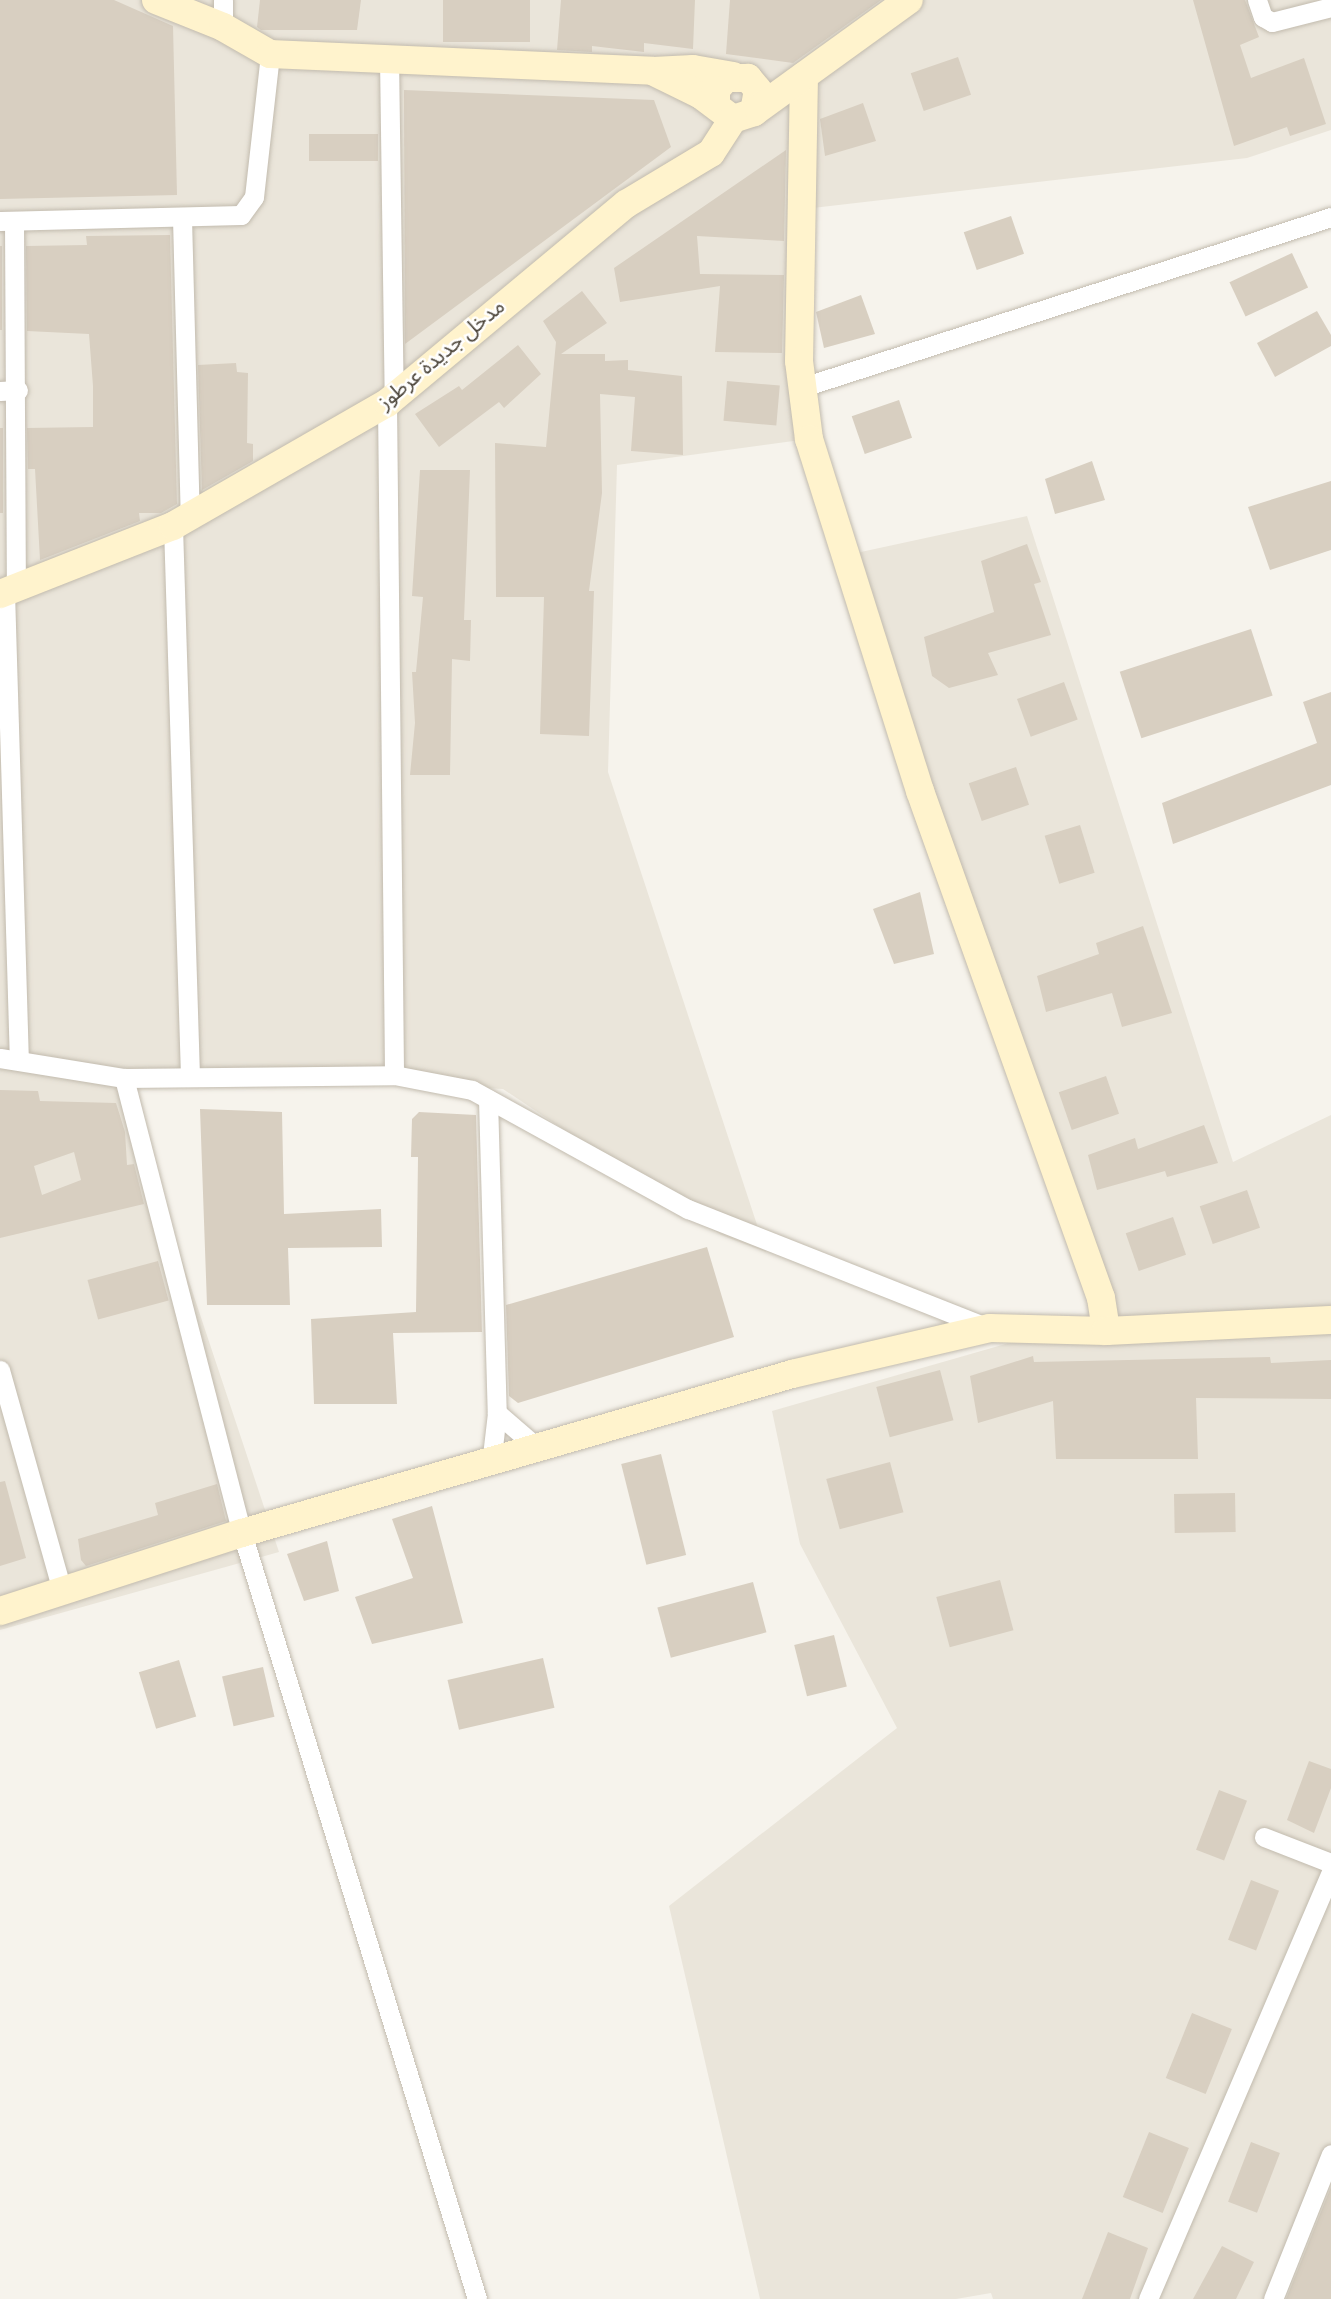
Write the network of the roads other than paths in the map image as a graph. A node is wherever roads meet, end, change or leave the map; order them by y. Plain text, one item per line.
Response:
1 (156, 0) edge
2 (909, 0) edge
3 (1257, 0) edge
4 (1331, 7) edge
5 (223, 13) edge
6 (270, 54) junction
7 (389, 58) junction
8 (653, 71) junction
9 (737, 76) junction
10 (804, 76) junction
11 (734, 112) junction
12 (1331, 217) edge
13 (182, 218) junction
14 (7, 221) edge
15 (800, 388) junction
16 (9, 391) edge
17 (390, 400) junction
18 (181, 520) junction
19 (7, 591) edge
20 (9, 1059) edge
21 (394, 1075) junction
22 (190, 1077) junction
23 (124, 1078) junction
24 (488, 1099) junction
25 (1331, 1320) edge
26 (990, 1328) junction
27 (1105, 1331) junction
28 (0, 1370) edge
29 (497, 1413) junction
30 (540, 1450) junction
31 (491, 1464) junction
32 (242, 1533) junction
33 (62, 1591) junction
34 (0, 1611) edge
35 (1264, 1837) dead end
36 (1331, 1863) edge
37 (1331, 1871) edge
38 (1331, 2154) edge
39 (477, 2299) edge
40 (1149, 2299) edge
41 (1273, 2299) edge

1 - 5 street
2 - 10 street
3 - 4 street
5 - 6 street
6 - 7 street
6 - 13 street
7 - 8 street
7 - 17 street
8 - 9 street
8 - 11 street
9 - 10 street
9 - 11 street
9 - 11 street
10 - 11 street
10 - 15 street
11 - 17 street, مدخل جديدة عرطوز
12 - 15 street
13 - 14 street
13 - 18 street
14 - 16 street
15 - 27 street
16 - 19 street
17 - 18 street, مدخل جديدة عرطوز
17 - 21 street
18 - 19 street, مدخل جديدة عرطوز
18 - 22 street
19 - 20 street
20 - 23 street
21 - 22 street
21 - 24 street
22 - 23 street
23 - 32 street
24 - 26 street
24 - 29 street
25 - 27 street
26 - 27 street
26 - 30 street
28 - 33 street
29 - 30 street
29 - 31 street
30 - 31 street
31 - 32 street
32 - 33 street
32 - 39 street
33 - 34 street
35 - 36 street
37 - 40 street
38 - 41 street

